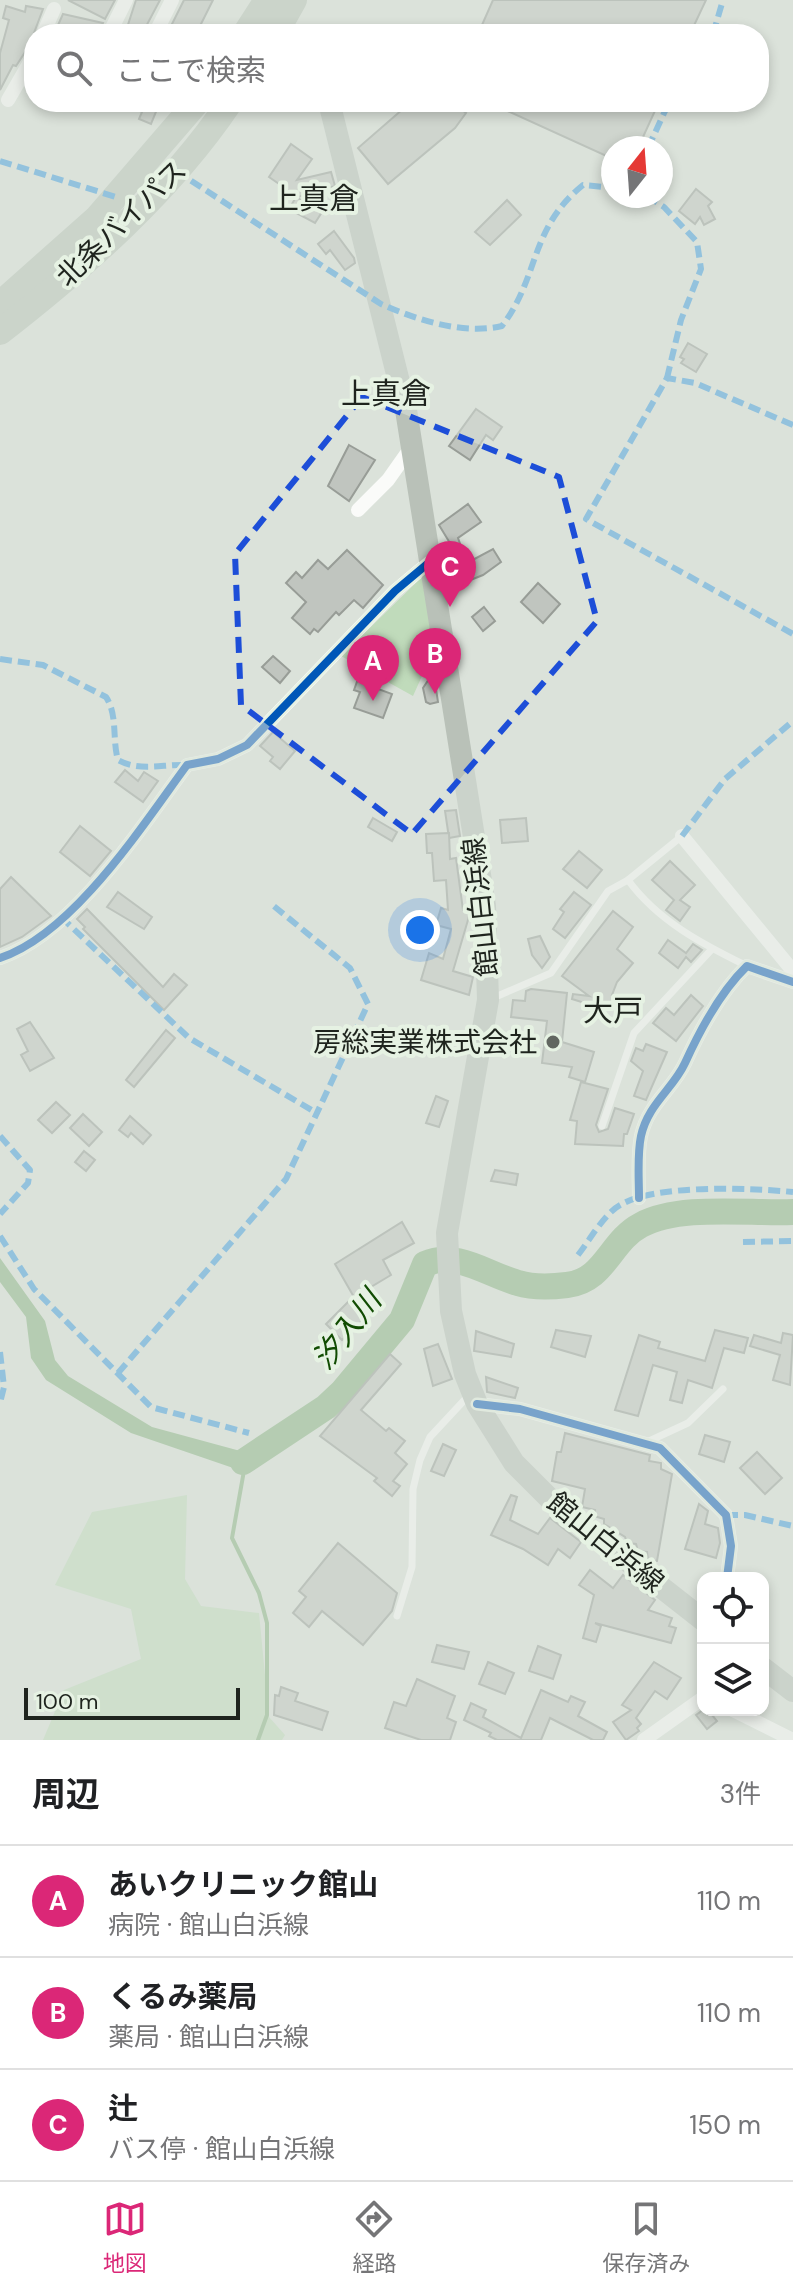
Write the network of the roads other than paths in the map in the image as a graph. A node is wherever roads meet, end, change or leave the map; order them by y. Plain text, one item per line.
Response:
1 (126, 0) edge
2 (172, 0) edge
3 (54, 9) dead end
4 (47, 24) edge
5 (114, 24) edge
6 (160, 24) edge
7 (24, 72) edge
8 (8, 100) dead end
9 (188, 112) edge
10 (223, 112) edge
11 (332, 112) edge
12 (0, 304) edge
13 (0, 332) edge
14 (412, 445) junction
15 (358, 510) dead end
16 (432, 560) junction
17 (682, 836) joint
18 (628, 880) junction
19 (712, 949) junction
20 (0, 958) edge
21 (747, 966) junction
22 (793, 971) edge
23 (793, 982) edge
24 (488, 1000) junction
25 (602, 1126) dead end
26 (639, 1198) dead end
27 (723, 1389) dead end
28 (474, 1398) junction
29 (646, 1443) junction
30 (728, 1572) edge
31 (697, 1615) edge
32 (397, 1616) dead end
33 (769, 1673) edge
34 (793, 1691) edge
35 (697, 1702) edge
36 (745, 1716) edge
37 (644, 1740) edge
38 (793, 1740) edge

1 - 5 street
2 - 6 street
3 - 4 street
7 - 8 street
9 - 12 highway, 北条バイパス
10 - 13 highway, 北条バイパス
11 - 14 main road, 館山白浜線
14 - 15 street
14 - 16 main road, 館山白浜線
16 - 20 street
16 - 24 main road, 館山白浜線
17 - 18 lane
17 - 22 street
18 - 19 lane
18 - 24 lane
19 - 21 lane
19 - 25 lane
21 - 23 street
21 - 26 street
24 - 28 main road, 館山白浜線
27 - 29 lane
28 - 29 street
28 - 31 main road, 館山白浜線
28 - 32 lane
29 - 30 street
33 - 34 main road
35 - 37 street
36 - 38 street

